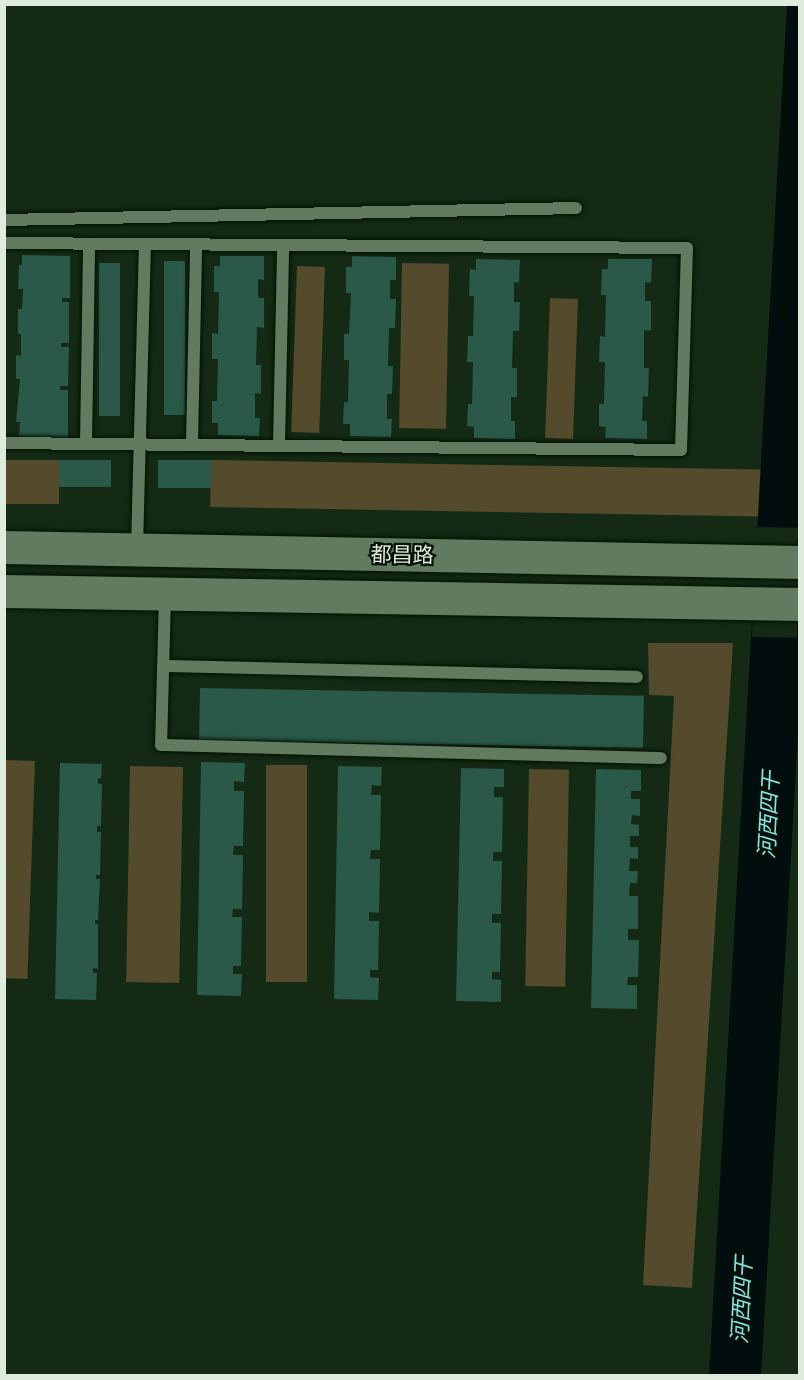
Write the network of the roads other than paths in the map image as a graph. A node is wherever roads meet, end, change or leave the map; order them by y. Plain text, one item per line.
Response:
1 (576, 208) dead end
2 (4, 220) edge
3 (4, 243) edge
4 (89, 244) junction
5 (145, 244) junction
6 (196, 244) junction
7 (283, 245) junction
8 (86, 442) junction
9 (139, 442) junction
10 (4, 443) edge
11 (192, 443) junction
12 (279, 444) junction
13 (4, 547) edge
14 (136, 549) junction
15 (800, 562) edge
16 (4, 591) edge
17 (165, 594) junction
18 (800, 603) edge
19 (164, 666) junction
20 (637, 677) dead end
21 (661, 758) dead end

1 - 2 lane
3 - 4 lane
4 - 5 lane
4 - 8 lane
5 - 6 lane
5 - 9 lane
6 - 7 lane
6 - 11 lane
7 - 12 lane
7 - 12 lane
8 - 9 lane
8 - 10 lane
9 - 11 lane
9 - 14 lane
11 - 12 lane
13 - 14 main road, 都昌路
14 - 15 main road, 都昌路
16 - 17 main road, 都昌路
17 - 18 main road, 都昌路
17 - 19 lane
19 - 20 lane
19 - 21 lane

